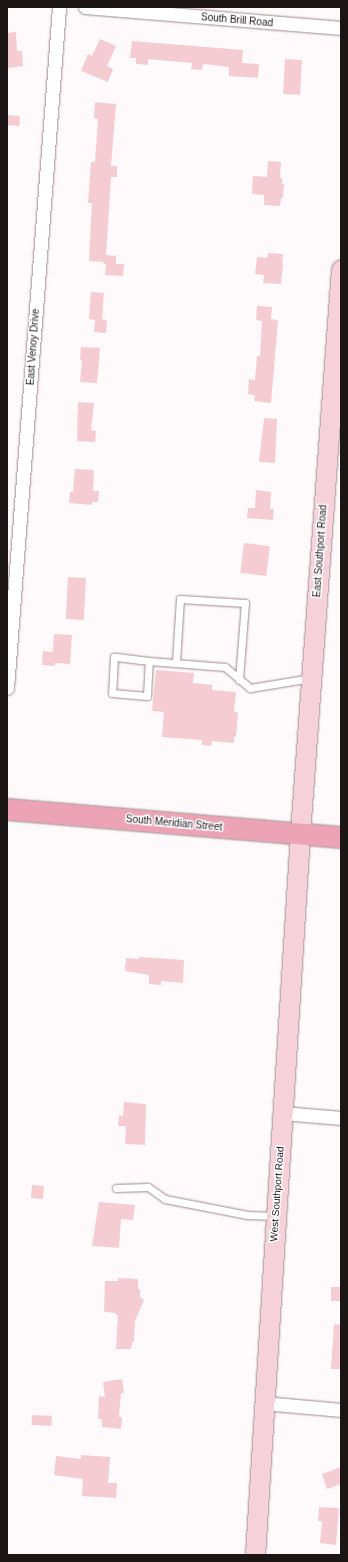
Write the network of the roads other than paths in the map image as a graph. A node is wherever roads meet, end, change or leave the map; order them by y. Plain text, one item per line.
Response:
1 (59, 7) edge
2 (85, 7) edge
3 (184, 11) edge
4 (341, 28) edge
5 (341, 269) edge
6 (149, 661) junction
7 (176, 662) junction
8 (311, 678) junction
9 (239, 680) junction
10 (7, 688) edge
11 (7, 809) edge
12 (300, 833) junction
13 (341, 837) edge
14 (282, 1113) junction
15 (341, 1118) edge
16 (116, 1188) dead end
17 (276, 1216) junction
18 (264, 1404) junction
19 (341, 1410) edge
20 (255, 1555) edge

1 - 10 street, East Venoy Drive
2 - 3 street, South Brill Road
3 - 4 street, South Brill Road
5 - 8 main road, East Southport Road
6 - 6 lane
6 - 7 lane
7 - 9 lane
7 - 9 lane
8 - 9 lane
8 - 12 main road, East Southport Road
11 - 12 main road, South Meridian Street
12 - 13 main road, South Meridian Street
12 - 14 main road, West Southport Road
14 - 15 street
14 - 17 main road, West Southport Road
16 - 17 lane
17 - 18 main road, West Southport Road
18 - 19 street
18 - 20 main road, West Southport Road

